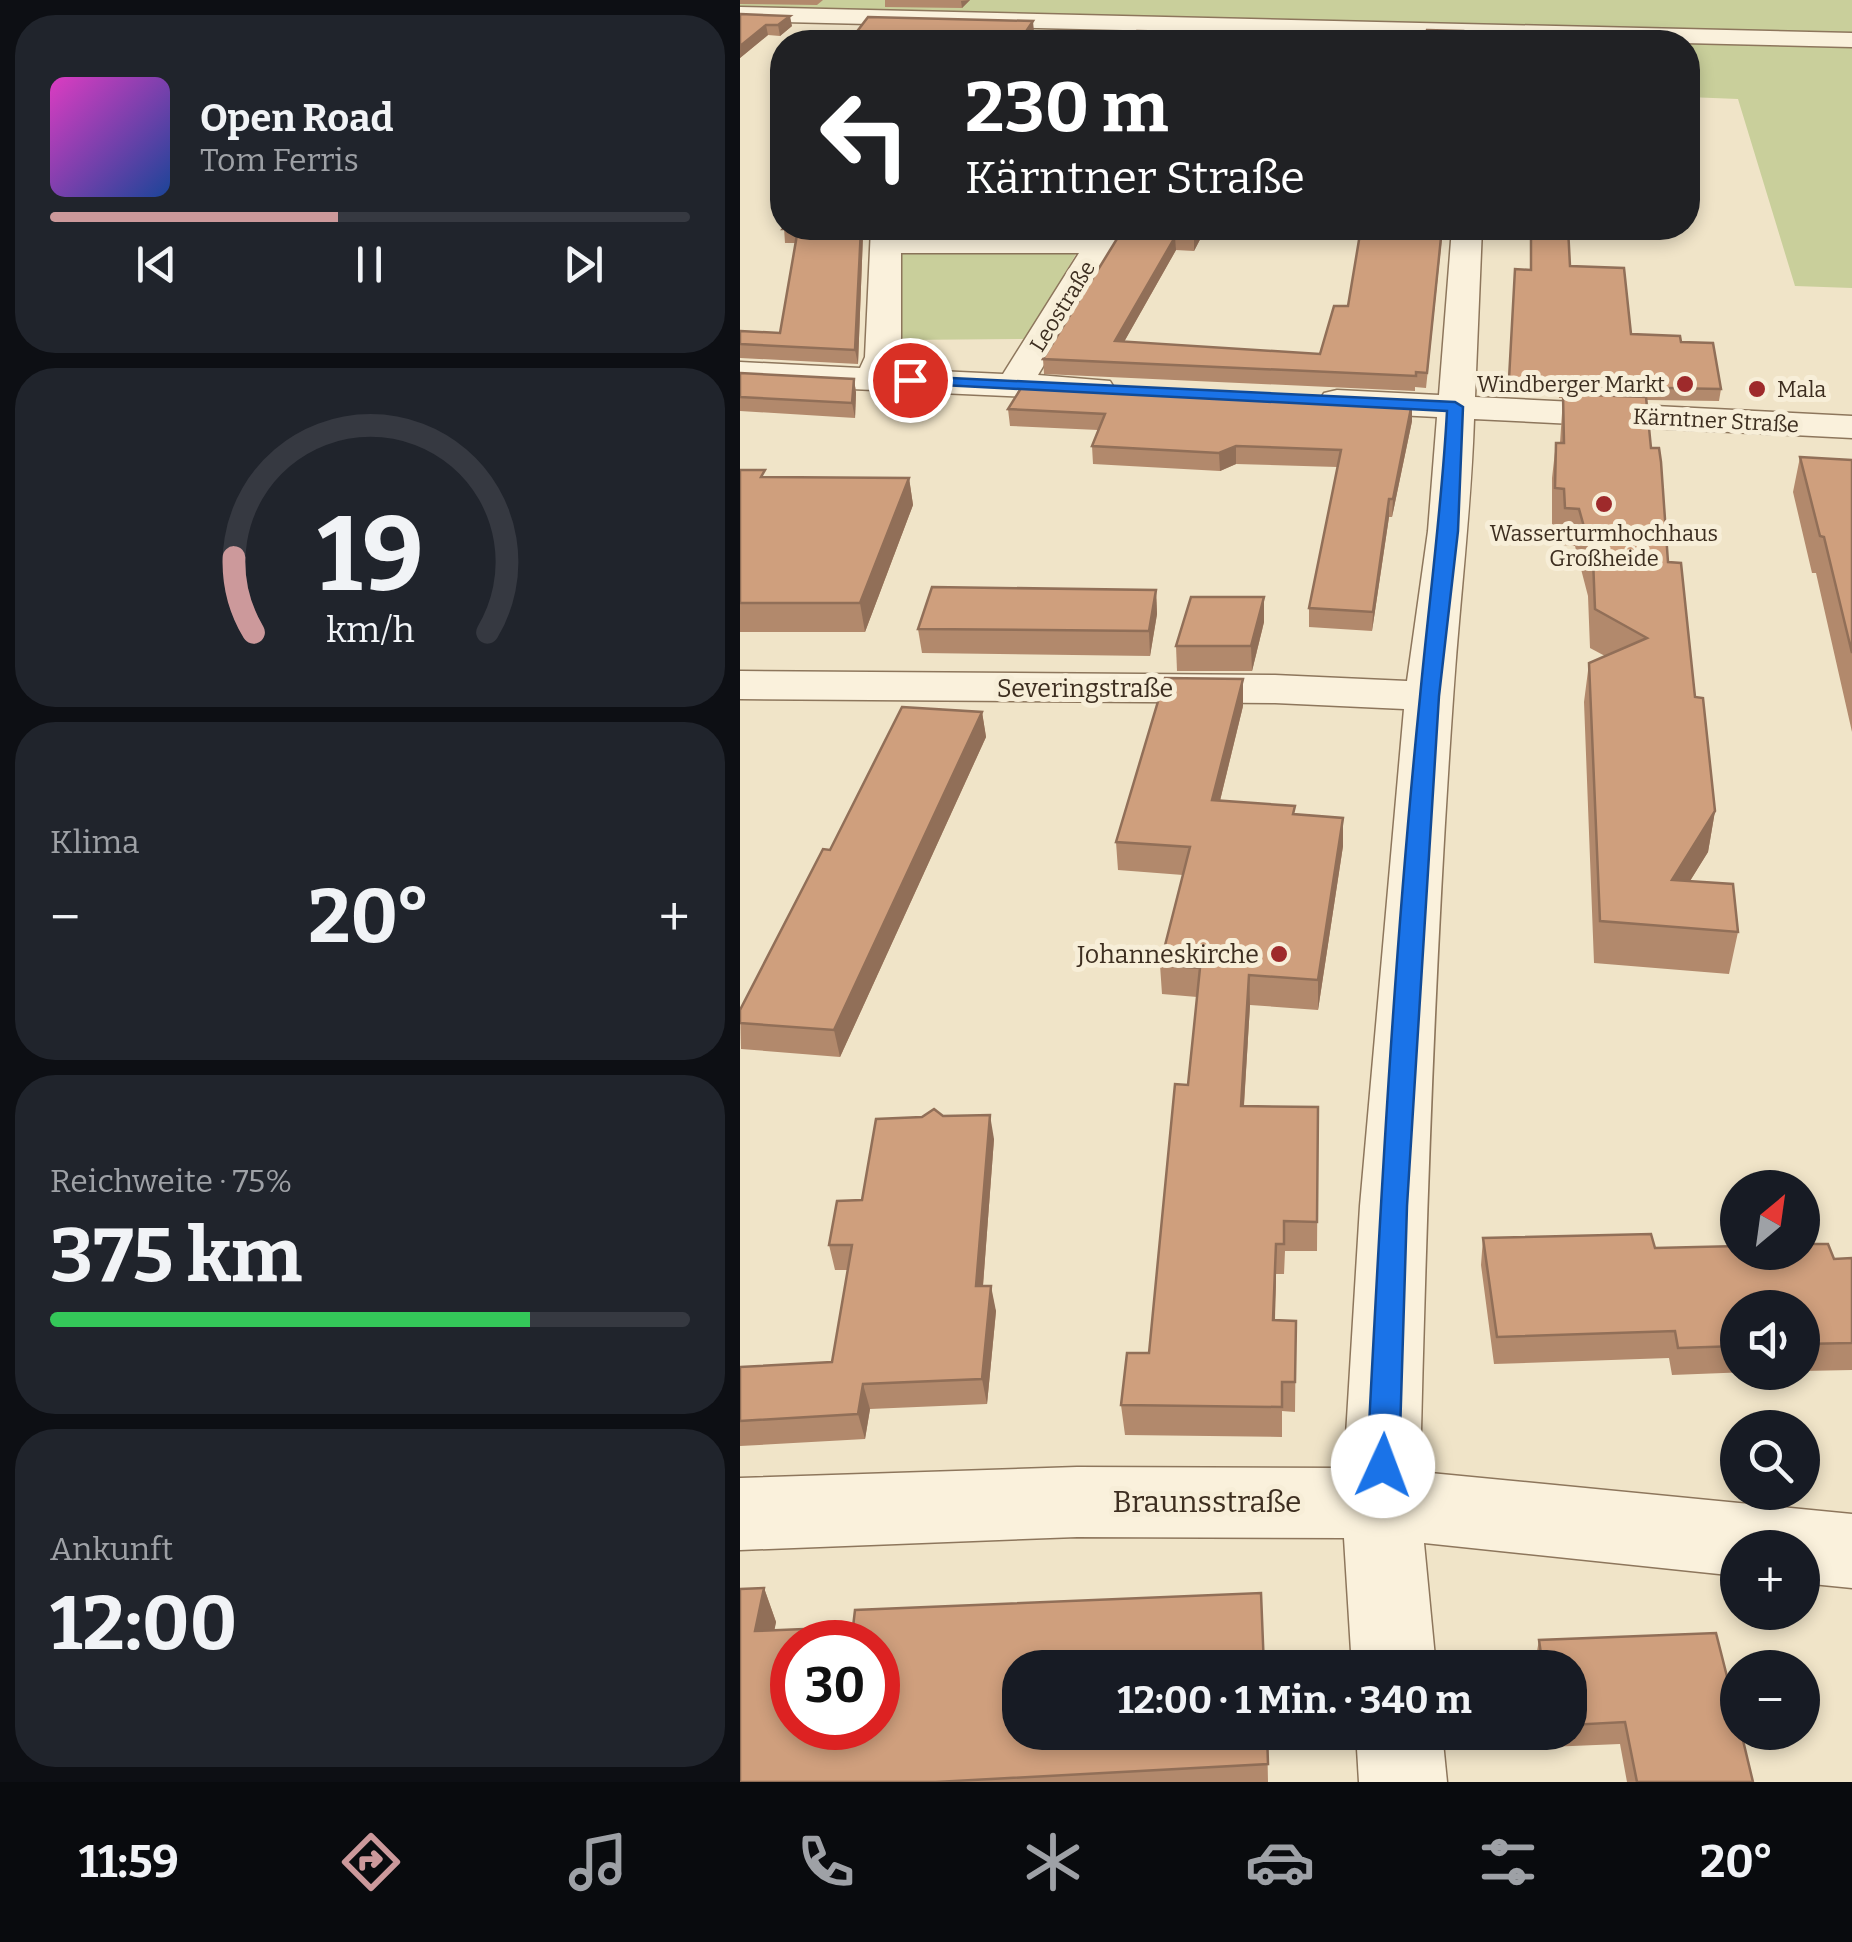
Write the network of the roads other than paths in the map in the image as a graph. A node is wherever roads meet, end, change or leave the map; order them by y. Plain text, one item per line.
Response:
1 (740, 14) edge
2 (954, 19) junction
3 (945, 30) edge
4 (1127, 30) edge
5 (1700, 39) edge
6 (1852, 40) edge
7 (886, 240) edge
8 (1104, 240) edge
9 (1467, 240) edge
10 (740, 373) edge
11 (873, 378) junction
12 (1014, 386) junction
13 (1132, 391) edge
14 (1306, 399) edge
15 (1455, 407) junction
16 (1852, 427) edge
17 (740, 685) edge
18 (1430, 696) junction
19 (1381, 1503) junction
20 (740, 1514) edge
21 (1852, 1550) edge
22 (1393, 1650) edge
23 (1400, 1750) edge
24 (1403, 1782) edge

1 - 2 street
2 - 3 street
2 - 4 street
5 - 6 street
7 - 11 street
8 - 12 street, Leostraße
9 - 15 street
10 - 11 street
11 - 12 street
12 - 13 street
14 - 15 street, Kärntner Straße
15 - 16 street, Kärntner Straße
15 - 18 street
17 - 18 street, Severingstraße
18 - 19 street
19 - 20 street, Braunsstraße
19 - 21 street, Braunsstraße
19 - 22 street
23 - 24 street

